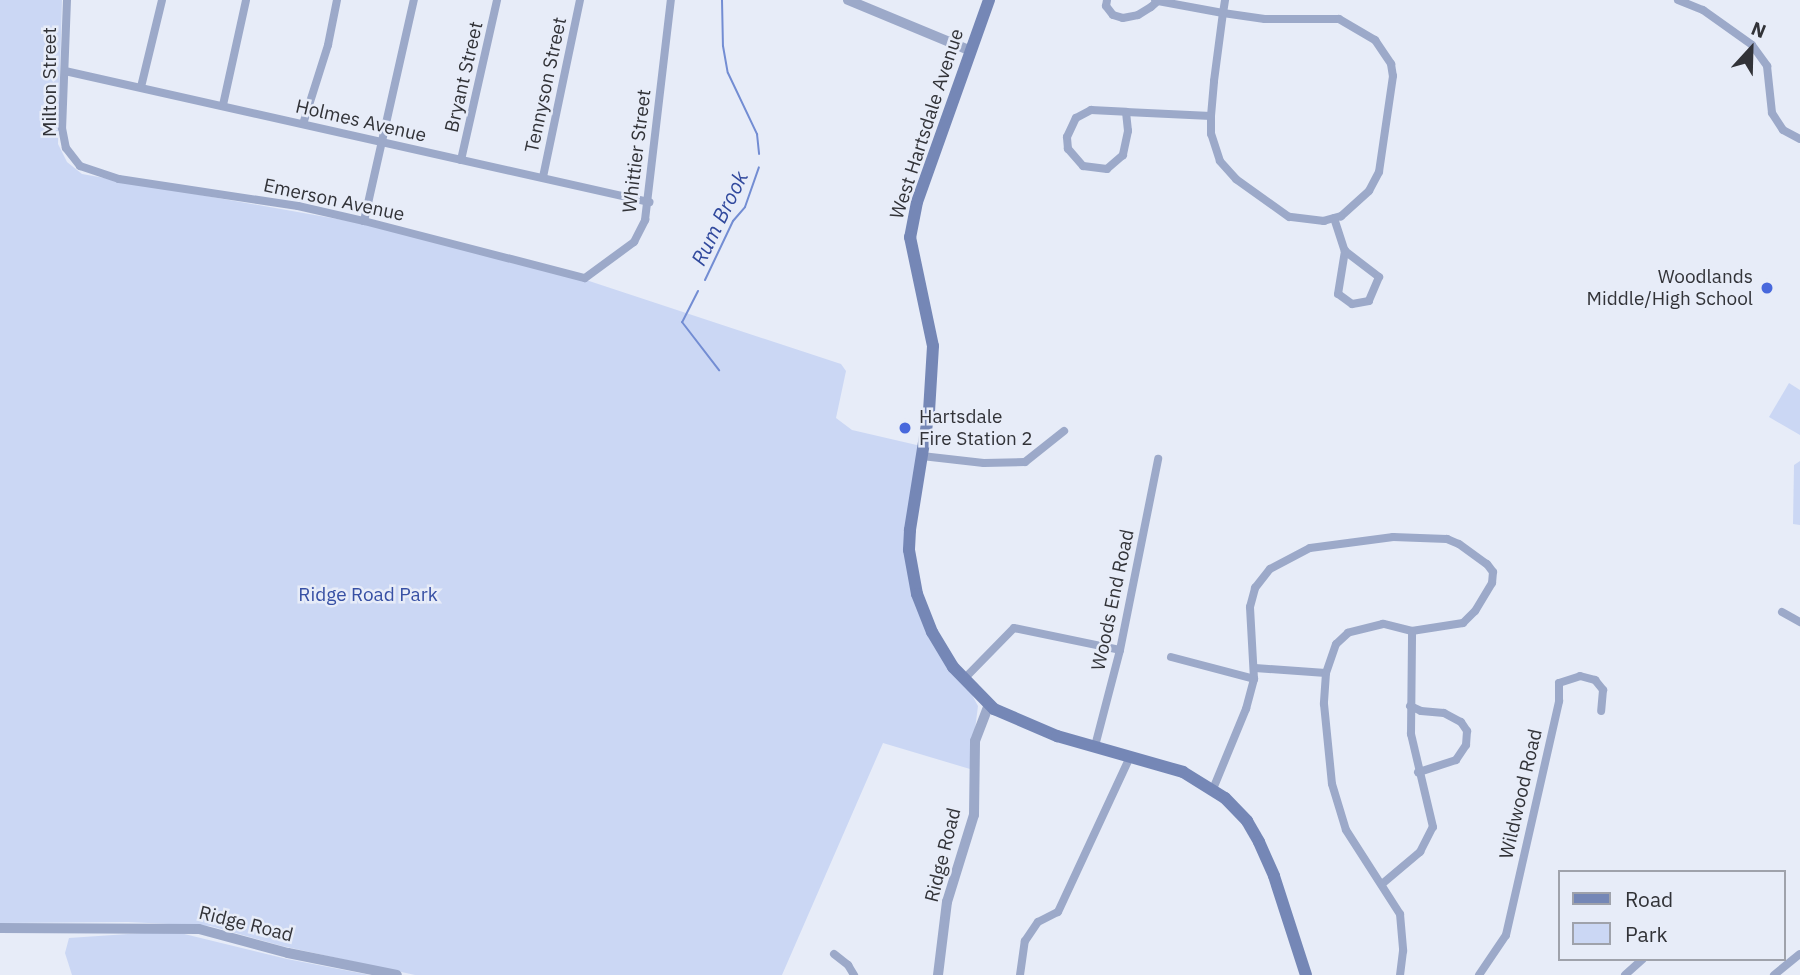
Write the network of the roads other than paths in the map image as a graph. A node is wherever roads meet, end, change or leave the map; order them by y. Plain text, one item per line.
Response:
1 (67, 0) edge
2 (162, 0) edge
3 (246, 0) edge
4 (337, 0) edge
5 (414, 0) edge
6 (496, 0) edge
7 (580, 0) edge
8 (671, 0) edge
9 (848, 0) edge
10 (989, 0) edge
11 (1107, 0) edge
12 (1157, 0) edge
13 (1225, 0) edge
14 (1678, 0) edge
15 (1223, 13) junction
16 (971, 51) junction
17 (65, 71) junction
18 (141, 87) junction
19 (223, 105) junction
20 (1126, 111) junction
21 (1210, 116) junction
22 (303, 124) junction
23 (1800, 139) edge
24 (383, 142) junction
25 (461, 160) junction
26 (76, 162) joint
27 (543, 177) junction
28 (649, 202) junction
29 (1334, 218) junction
30 (363, 220) junction
31 (1345, 251) junction
32 (585, 278) joint
33 (1064, 431) dead end
34 (922, 456) junction
35 (1158, 459) dead end
36 (1783, 612) dead end
37 (1800, 622) edge
38 (1412, 631) junction
39 (1120, 650) junction
40 (1171, 657) dead end
41 (1255, 668) junction
42 (1326, 673) junction
43 (964, 679) junction
44 (1254, 679) junction
45 (989, 704) junction
46 (1410, 706) junction
47 (1601, 711) dead end
48 (1095, 746) junction
49 (1130, 757) junction
50 (1418, 772) junction
51 (1213, 789) junction
52 (1382, 884) junction
53 (0, 928) edge
54 (834, 954) dead end
55 (1800, 954) edge
56 (1641, 961) edge
57 (397, 975) edge
58 (853, 975) edge
59 (938, 975) edge
60 (1020, 975) edge
61 (1306, 975) edge
62 (1400, 975) edge
63 (1479, 975) edge
64 (1625, 975) edge
65 (1774, 975) edge

1 - 17 street, Milton Street
2 - 18 street
3 - 19 street
4 - 22 street
5 - 24 street
6 - 25 street, Bryant Street
7 - 27 street, Tennyson Street
8 - 28 street, Whittier Street
9 - 16 street
10 - 16 main road, West Hartsdale Avenue
11 - 12 street
12 - 15 street
13 - 15 street
14 - 23 street
15 - 21 street
15 - 29 street
16 - 34 main road, West Hartsdale Avenue
17 - 18 street, Holmes Avenue
17 - 26 street, Milton Street
18 - 19 street, Holmes Avenue
19 - 22 street, Holmes Avenue
20 - 20 street
20 - 21 street
21 - 29 street
22 - 24 street, Holmes Avenue
24 - 25 street, Holmes Avenue
24 - 30 street
25 - 27 street, Holmes Avenue
26 - 30 street, Emerson Avenue
27 - 28 street, Holmes Avenue
28 - 32 street, Whittier Street
29 - 31 street
30 - 32 street, Emerson Avenue
31 - 31 street
33 - 34 street
34 - 43 main road, West Hartsdale Avenue
35 - 39 street, Woods End Road
36 - 37 street
38 - 41 street
38 - 42 street
38 - 46 street
39 - 43 street
39 - 48 street, Woods End Road
40 - 44 street
41 - 42 street
41 - 44 street
42 - 52 street
43 - 45 main road, West Hartsdale Avenue
44 - 51 street
45 - 48 main road, West Hartsdale Avenue
45 - 59 street, Ridge Road
46 - 50 street
46 - 50 street
47 - 63 street, Wildwood Road
48 - 49 main road, West Hartsdale Avenue
49 - 51 main road, West Hartsdale Avenue
49 - 60 street
50 - 52 street
51 - 61 main road, West Hartsdale Avenue
52 - 62 street
53 - 57 street, Ridge Road
54 - 58 street
55 - 65 street
56 - 64 street

